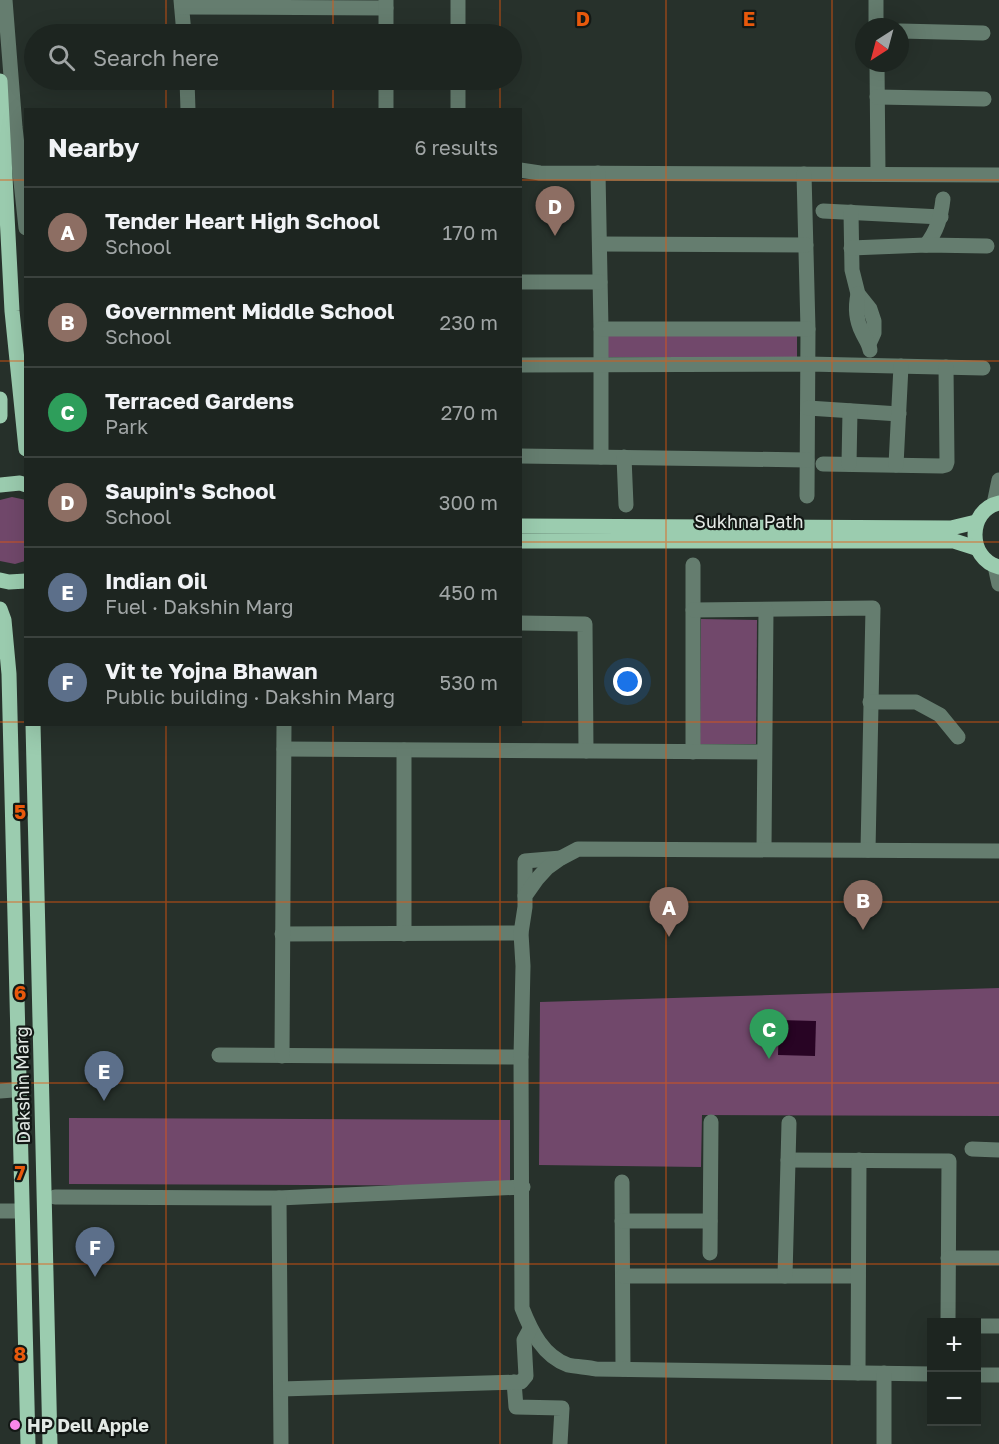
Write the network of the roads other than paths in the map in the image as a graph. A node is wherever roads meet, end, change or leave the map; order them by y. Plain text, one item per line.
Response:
1 (5, 0) edge
2 (458, 0) edge
3 (876, 0) edge
4 (182, 3) edge
5 (386, 4) edge
6 (876, 18) edge
7 (183, 24) edge
8 (386, 24) edge
9 (458, 24) edge
10 (909, 31) edge
11 (983, 33) dead end
12 (876, 72) edge
13 (0, 81) edge
14 (187, 90) edge
15 (386, 90) edge
16 (458, 90) edge
17 (877, 97) junction
18 (984, 99) dead end
19 (188, 108) edge
20 (386, 108) edge
21 (458, 108) edge
22 (522, 170) edge
23 (598, 173) junction
24 (804, 174) junction
25 (878, 174) junction
26 (999, 175) edge
27 (943, 199) dead end
28 (24, 210) edge
29 (823, 211) dead end
30 (850, 212) junction
31 (941, 217) junction
32 (600, 244) junction
33 (806, 245) junction
34 (926, 245) junction
35 (987, 246) dead end
36 (851, 248) junction
37 (522, 282) edge
38 (600, 282) junction
39 (601, 329) junction
40 (808, 329) junction
41 (24, 354) edge
42 (17, 364) junction
43 (601, 364) junction
44 (808, 364) junction
45 (522, 365) edge
46 (871, 365) junction
47 (901, 366) junction
48 (946, 367) junction
49 (983, 368) dead end
50 (0, 399) edge
51 (808, 408) junction
52 (850, 411) junction
53 (899, 414) junction
54 (0, 416) edge
55 (24, 419) edge
56 (522, 456) edge
57 (601, 457) junction
58 (624, 457) junction
59 (807, 460) junction
60 (823, 464) dead end
61 (849, 464) junction
62 (896, 465) junction
63 (999, 480) edge
64 (24, 484) edge
65 (0, 485) edge
66 (807, 496) dead end
67 (997, 504) edge
68 (626, 505) dead end
69 (976, 522) junction
70 (522, 525) edge
71 (522, 541) edge
72 (976, 548) junction
73 (693, 565) dead end
74 (997, 566) edge
75 (0, 580) edge
76 (24, 581) edge
77 (999, 584) edge
78 (0, 609) edge
79 (693, 610) junction
80 (766, 610) junction
81 (522, 623) edge
82 (3, 640) edge
83 (5, 688) edge
84 (870, 702) junction
85 (33, 726) edge
86 (284, 726) edge
87 (957, 737) dead end
88 (284, 749) junction
89 (404, 750) junction
90 (586, 751) junction
91 (693, 752) junction
92 (764, 752) junction
93 (764, 849) junction
94 (868, 850) junction
95 (999, 851) edge
96 (521, 933) junction
97 (282, 934) junction
98 (404, 934) junction
99 (219, 1056) dead end
100 (282, 1056) junction
101 (520, 1058) junction
102 (711, 1122) dead end
103 (789, 1123) dead end
104 (972, 1149) dead end
105 (999, 1150) edge
106 (788, 1160) junction
107 (859, 1160) junction
108 (622, 1182) dead end
109 (522, 1187) junction
110 (55, 1197) dead end
111 (279, 1198) junction
112 (0, 1211) edge
113 (16, 1211) dead end
114 (622, 1221) junction
115 (710, 1221) junction
116 (710, 1253) dead end
117 (948, 1258) junction
118 (999, 1258) edge
119 (622, 1276) junction
120 (785, 1276) junction
121 (858, 1276) junction
122 (948, 1318) edge
123 (981, 1326) edge
124 (999, 1326) edge
125 (530, 1329) junction
126 (623, 1369) junction
127 (858, 1373) junction
128 (884, 1373) junction
129 (927, 1374) edge
130 (981, 1375) edge
131 (999, 1375) edge
132 (514, 1382) junction
133 (281, 1389) junction
134 (28, 1444) edge
135 (50, 1444) edge
136 (281, 1444) edge
137 (560, 1444) edge
138 (884, 1444) edge

1 - 28 street
2 - 9 street
3 - 6 street
4 - 5 street
4 - 7 street
5 - 8 street
10 - 11 street
12 - 17 street
13 - 42 main road
14 - 19 street
15 - 20 street
16 - 21 street
17 - 18 street
17 - 25 street
22 - 23 street
23 - 24 street
23 - 32 street
24 - 25 street
24 - 33 street
25 - 26 street
27 - 31 street
29 - 30 street
30 - 31 street
30 - 36 street
31 - 34 street
32 - 33 street
32 - 38 street
33 - 40 street
34 - 35 street
34 - 36 street
36 - 46 street
37 - 38 street
38 - 39 street
39 - 40 street
39 - 43 street
40 - 44 street
41 - 42 street
42 - 55 main road
43 - 44 street
43 - 45 street
43 - 57 street
44 - 46 street
44 - 51 street
46 - 47 street
47 - 48 street
47 - 53 street
48 - 49 street
48 - 62 street
50 - 54 main road
51 - 52 street
51 - 59 street
52 - 53 street
52 - 61 street
53 - 62 street
56 - 57 street
57 - 58 street
58 - 59 street
58 - 68 street
59 - 66 street
60 - 61 street
61 - 62 street
63 - 67 street
64 - 65 main road
67 - 69 main road
69 - 70 main road, Sukhna Path
69 - 72 main road
71 - 72 main road, Sukhna Path
72 - 74 main road
73 - 79 street
74 - 77 street
75 - 76 main road
78 - 82 main road, Dakshin Marg
79 - 80 street
79 - 91 street
80 - 84 street
80 - 92 street
81 - 90 street
82 - 83 main road, Dakshin Marg
83 - 134 main road, Dakshin Marg
84 - 87 street
84 - 94 street
85 - 135 main road, Dakshin Marg
86 - 88 street
88 - 89 street
88 - 97 street
89 - 90 street
89 - 98 street
90 - 91 street
91 - 92 street
92 - 93 street
93 - 94 street
93 - 96 street
94 - 95 street
96 - 98 street
96 - 101 street
97 - 98 street
97 - 100 street
99 - 100 street
100 - 101 street
101 - 109 street
102 - 115 street
103 - 106 street
104 - 105 street
106 - 107 street
106 - 120 street
107 - 117 street
107 - 121 street
108 - 114 street
109 - 111 street
109 - 125 street
110 - 111 street
111 - 133 street
112 - 113 street
114 - 115 street
114 - 119 street
115 - 116 street
117 - 118 street
117 - 122 street
119 - 120 street
119 - 126 street
120 - 121 street
121 - 127 street
123 - 124 street
125 - 126 street
125 - 132 street
126 - 127 street
127 - 128 street
128 - 129 street
128 - 138 street
130 - 131 street
132 - 133 street
132 - 137 street
133 - 136 street

